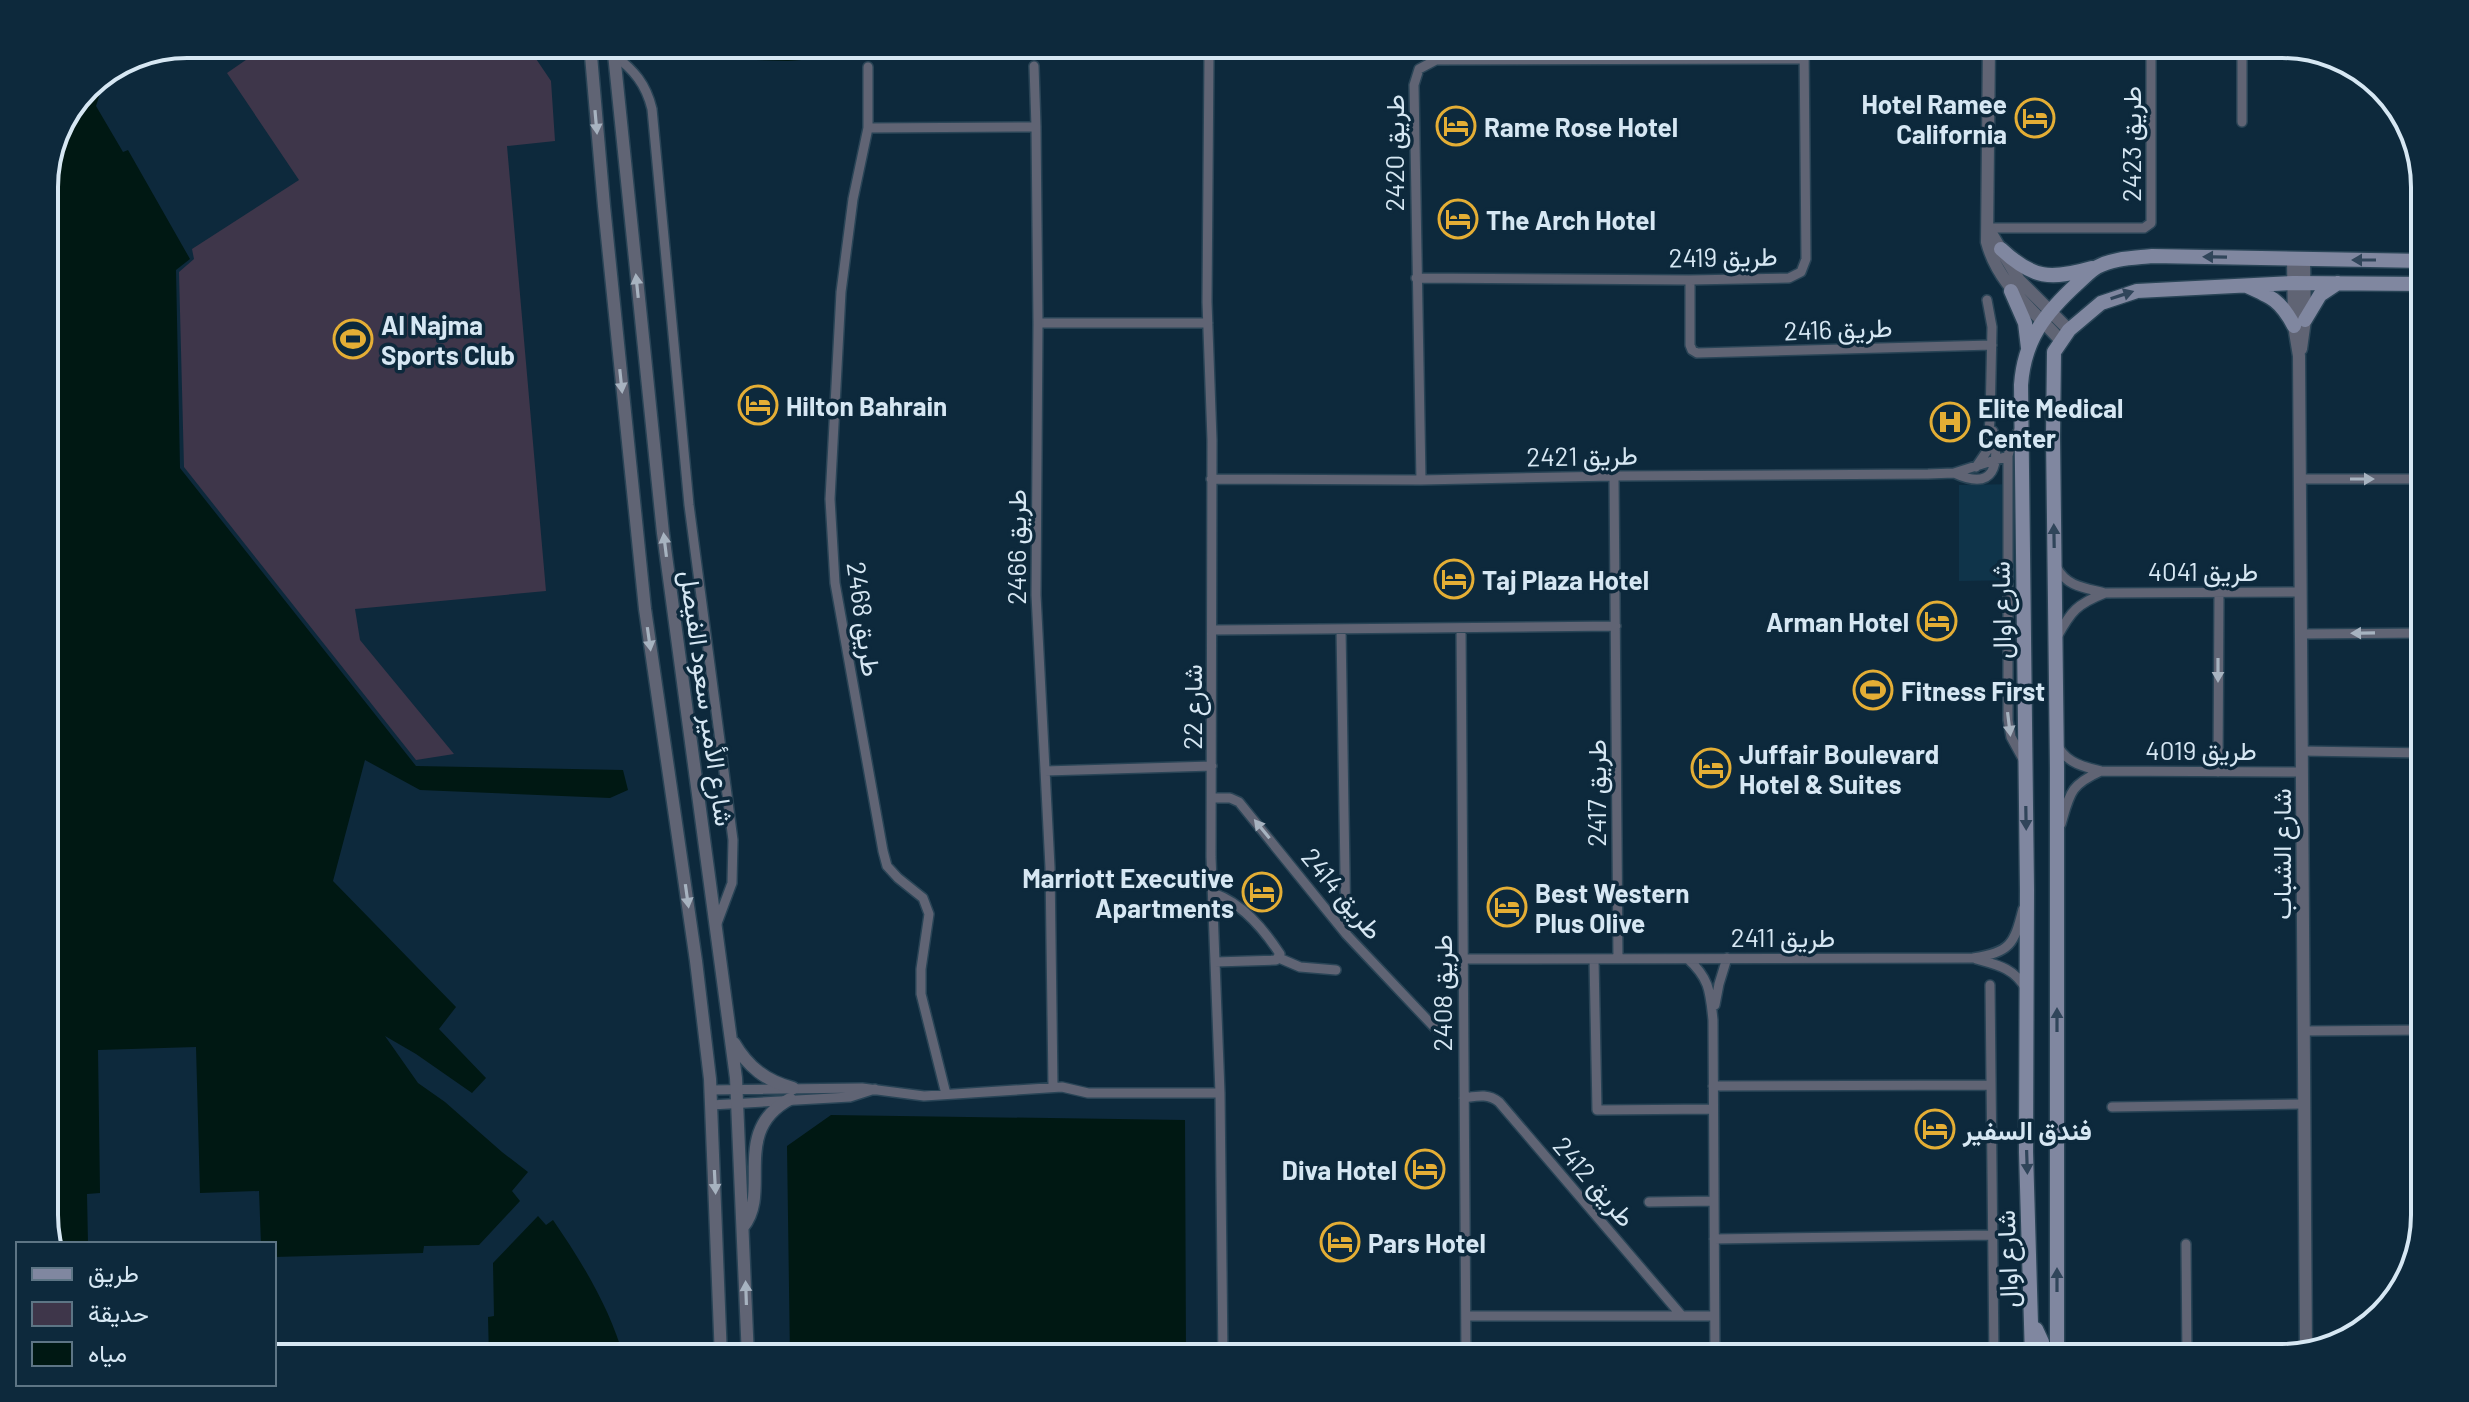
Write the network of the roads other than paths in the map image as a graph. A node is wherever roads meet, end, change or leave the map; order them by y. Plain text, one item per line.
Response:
1 (591, 58) edge
2 (615, 58) edge
3 (622, 58) edge
4 (1209, 58) edge
5 (1989, 58) edge
6 (2151, 58) edge
7 (2242, 58) edge
8 (1804, 59) joint
9 (1034, 66) dead end
10 (868, 67) dead end
11 (2242, 122) dead end
12 (1036, 127) junction
13 (868, 128) junction
14 (1988, 228) junction
15 (2001, 249) junction
16 (2298, 260) junction
17 (2411, 261) edge
18 (2096, 267) junction
19 (1416, 278) junction
20 (1690, 280) junction
21 (2341, 282) junction
22 (2298, 283) junction
23 (2243, 284) junction
24 (2411, 284) edge
25 (2011, 291) junction
26 (1987, 300) dead end
27 (2046, 315) junction
28 (1038, 323) junction
29 (1208, 323) junction
30 (2299, 323) junction
31 (2065, 336) junction
32 (1992, 345) junction
33 (2028, 349) junction
34 (1990, 420) junction
35 (2022, 426) junction
36 (2008, 456) junction
37 (1997, 459) junction
38 (1976, 467) junction
39 (1954, 473) junction
40 (1614, 476) junction
41 (1211, 479) junction
42 (2300, 479) junction
43 (2411, 479) edge
44 (1421, 480) junction
45 (2055, 564) junction
46 (2219, 592) junction
47 (2301, 592) junction
48 (2105, 593) junction
49 (1616, 626) junction
50 (1461, 628) junction
51 (1341, 629) junction
52 (1213, 630) junction
53 (2411, 633) edge
54 (2301, 634) junction
55 (2055, 640) junction
56 (2056, 741) junction
57 (2302, 751) junction
58 (2411, 753) edge
59 (2026, 764) junction
60 (1212, 766) junction
61 (1045, 771) junction
62 (2101, 771) junction
63 (2218, 772) junction
64 (2302, 772) junction
65 (1212, 798) junction
66 (2056, 843) junction
67 (2027, 890) junction
68 (1213, 893) junction
69 (716, 926) junction
70 (1346, 934) junction
71 (1279, 958) junction
72 (1727, 958) junction
73 (1973, 958) junction
74 (1463, 959) junction
75 (1594, 959) junction
76 (1618, 959) junction
77 (1688, 959) junction
78 (1215, 962) junction
79 (1336, 970) dead end
80 (1990, 985) dead end
81 (2026, 991) junction
82 (1713, 1020) junction
83 (1436, 1029) dead end
84 (2411, 1030) edge
85 (2304, 1031) junction
86 (732, 1039) junction
87 (1991, 1085) junction
88 (1713, 1086) junction
89 (1053, 1087) junction
90 (710, 1090) junction
91 (1220, 1093) junction
92 (791, 1094) junction
93 (946, 1094) junction
94 (737, 1096) junction
95 (1464, 1098) junction
96 (2304, 1104) junction
97 (711, 1105) junction
98 (2112, 1107) dead end
99 (1713, 1109) junction
100 (1714, 1201) junction
101 (1649, 1202) dead end
102 (743, 1227) junction
103 (1992, 1235) junction
104 (1714, 1239) junction
105 (2186, 1244) dead end
106 (1466, 1316) junction
107 (1682, 1316) junction
108 (1714, 1316) junction
109 (2033, 1325) junction
110 (2306, 1342) edge
111 (720, 1344) edge
112 (747, 1344) edge
113 (1223, 1344) edge
114 (1466, 1344) edge
115 (1715, 1344) edge
116 (1994, 1344) edge
117 (2032, 1344) edge
118 (2042, 1344) edge
119 (2057, 1344) edge
120 (2187, 1344) edge

1 -> 90 street, شارع الأمير سعود الفيصل
69 -> 2 street, شارع الأمير سعود الفيصل
3 - 69 street
4 - 29 street, شارع 22
5 - 14 street
6 - 14 street, طريق 2423
7 - 11 street
8 - 19 street, طريق 2420
8 - 20 street, طريق 2419
9 - 12 street, طريق 2466
10 - 13 street, طريق 2468
12 - 13 street
12 - 28 street, طريق 2466
13 - 93 street, طريق 2468
14 - 15 street
14 - 25 street
15 - 18 main road
15 - 27 street
17 -> 16 main road, شارع اوال
16 -> 18 main road, شارع اوال
16 - 22 street, شارع الشباب
18 - 27 main road, شارع اوال
19 - 20 street, طريق 2419
19 - 44 street, طريق 2420
20 - 32 street, طريق 2416
21 - 22 main road
21 - 24 main road
21 - 30 main road
22 - 23 main road
22 - 30 street, شارع الشباب
23 - 30 main road
31 -> 23 main road
25 - 27 street
25 - 33 main road
26 - 32 street
27 - 31 street
27 - 33 main road, شارع اوال
28 - 29 street
28 - 61 street, طريق 2466
29 - 41 street, شارع 22
30 - 42 street, شارع الشباب
45 -> 31 main road, شارع اوال
32 - 34 street
33 - 35 main road, شارع اوال
34 - 37 street
34 - 38 street
35 - 36 street
35 - 59 main road, شارع اوال
36 - 37 street, طريق 2421
36 -> 59 street
37 - 38 street, طريق 2421
37 - 39 street, طريق 2421
38 - 39 street, طريق 2421
39 - 40 street, طريق 2421
40 - 44 street, طريق 2421
40 - 49 street, طريق 2417
41 - 44 street, طريق 2421
41 - 52 street, شارع 22
42 -> 43 street
42 - 47 street, شارع الشباب
45 - 48 street, طريق 4041
45 - 55 main road, شارع اوال
46 - 47 street, طريق 4041
46 - 48 street, طريق 4041
46 -> 63 street
47 - 54 street, شارع الشباب
48 - 55 street, طريق 4041
49 - 50 street
49 - 76 street, طريق 2417
50 - 51 street
50 - 74 street, طريق 2408
51 - 52 street
51 - 70 street
52 - 60 street, شارع 22
53 -> 54 street
54 - 57 street, شارع الشباب
55 - 56 main road, شارع اوال
56 - 62 street, طريق 4019
56 - 66 main road, شارع اوال
57 - 58 street
57 - 64 street, شارع الشباب
59 -> 67 main road, شارع اوال
60 - 61 street
60 - 65 street, شارع 22
61 - 89 street, طريق 2466
62 - 63 street, طريق 4019
62 - 66 street
63 - 64 street, طريق 4019
64 - 85 street, شارع الشباب
65 - 68 street, شارع 22
70 -> 65 street, طريق 2414
119 -> 66 main road, شارع اوال
67 - 73 street, طريق 2411
67 - 81 main road, شارع اوال
68 - 71 street
68 - 78 street, شارع 22
69 - 86 street, شارع الأمير سعود الفيصل
70 - 83 street, طريق 2414
71 - 78 street
71 - 79 street
72 - 73 street, طريق 2411
72 - 77 street, طريق 2411
72 - 82 street
73 - 81 street, طريق 2411
74 - 75 street, طريق 2411
74 - 95 street, طريق 2408
75 - 76 street, طريق 2411
75 - 99 street
76 - 77 street, طريق 2411
77 - 82 street
78 - 91 street, شارع 22
80 - 87 street
81 -> 109 main road, شارع اوال
82 - 88 street
84 - 85 street
85 - 96 street, شارع الشباب
86 - 92 street
86 - 94 street, شارع الأمير سعود الفيصل
87 - 88 street
87 - 103 street
88 - 99 street
89 - 91 street
89 - 93 street
90 - 94 street
90 - 97 street, شارع الأمير سعود الفيصل
91 - 113 street, شارع 22
92 - 93 street
92 - 94 street
92 - 102 street
94 - 97 street
94 - 102 street, شارع الأمير سعود الفيصل
95 - 106 street, طريق 2408
95 - 107 street, طريق 2412
96 - 98 street
96 - 110 street, شارع الشباب
97 -> 111 street, شارع الأمير سعود الفيصل
99 - 100 street
100 - 101 street
100 - 104 street
112 -> 102 street, شارع الأمير سعود الفيصل
103 - 104 street
103 - 116 street
104 - 108 street
105 - 120 street
106 - 107 street
106 - 114 street, طريق 2408
107 - 108 street
108 - 115 street
109 - 117 main road, شارع اوال
109 - 118 main road

